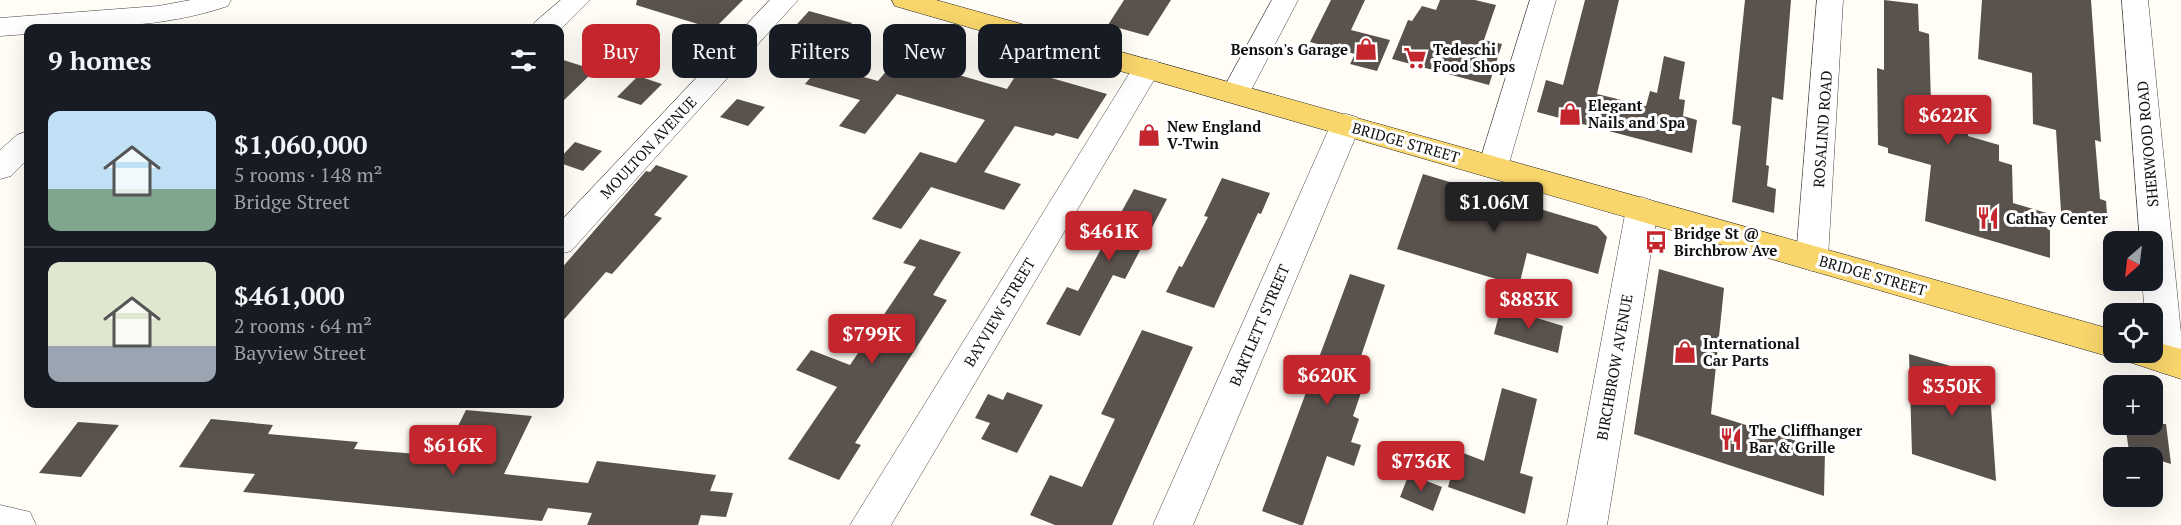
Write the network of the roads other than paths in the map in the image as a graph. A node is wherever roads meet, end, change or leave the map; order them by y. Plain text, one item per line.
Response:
1 (218, 0) edge
2 (224, 0) edge
3 (577, 0) edge
4 (785, 0) edge
5 (905, 0) edge
6 (1285, 0) edge
7 (1543, 0) edge
8 (1830, 0) edge
9 (2135, 0) edge
10 (40, 24) edge
11 (191, 24) edge
12 (550, 24) edge
13 (24, 25) edge
14 (0, 27) edge
15 (1147, 68) junction
16 (1236, 93) junction
17 (1346, 124) junction
18 (24, 146) edge
19 (1493, 167) junction
20 (0, 168) edge
21 (1642, 210) junction
22 (564, 238) edge
23 (1812, 258) junction
24 (2159, 303) edge
25 (2103, 341) edge
26 (0, 524) edge
27 (16, 525) edge
28 (870, 525) edge
29 (1173, 525) edge
30 (1587, 525) edge

1 - 10 street
2 - 11 street
3 - 12 street
4 - 22 street, MOULTON AVENUE
5 - 15 main road, BRIDGE STREET
6 - 16 street
7 - 19 street
8 - 23 street, ROSALIND ROAD
9 - 24 street, SHERWOOD ROAD
13 - 14 street
15 - 16 main road, BRIDGE STREET
15 - 28 street, BAYVIEW STREET
16 - 17 main road, BRIDGE STREET
17 - 19 main road, BRIDGE STREET
17 - 29 street, BARTLETT STREET
18 - 20 street
19 - 21 main road, BRIDGE STREET
21 - 23 main road, BRIDGE STREET
21 - 30 street, BIRCHBROW AVENUE
23 - 25 main road, BRIDGE STREET
26 - 27 street

